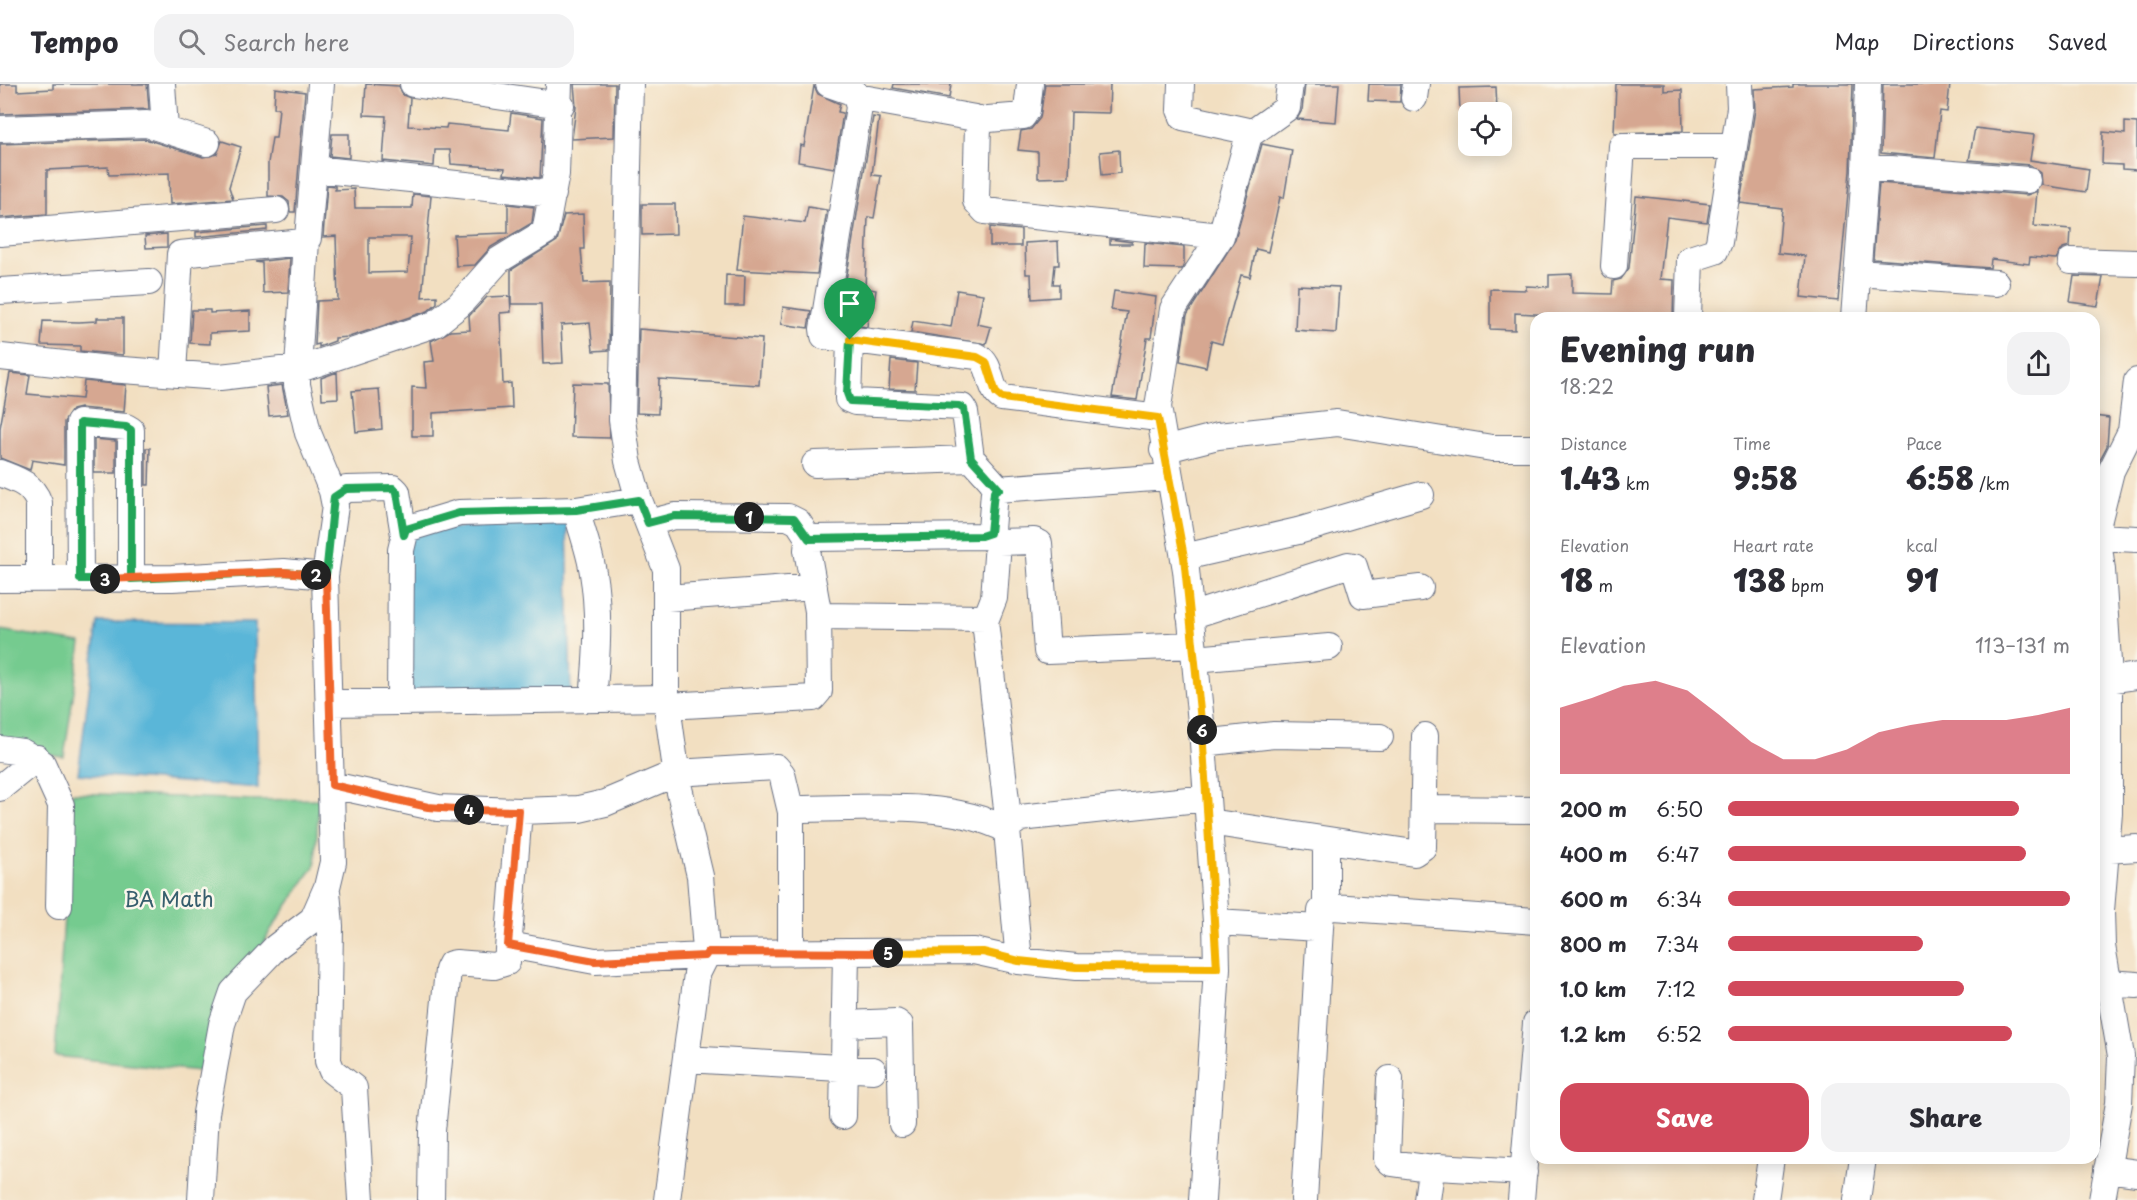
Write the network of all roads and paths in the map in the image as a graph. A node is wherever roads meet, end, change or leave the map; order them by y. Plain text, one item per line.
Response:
1 (162, 84) edge
2 (321, 84) edge
3 (413, 84) edge
4 (630, 84) edge
5 (828, 84) edge
6 (1030, 84) edge
7 (1180, 84) edge
8 (1290, 84) edge
9 (1738, 84) edge
10 (1868, 84) edge
11 (560, 94) edge
12 (857, 97) junction
13 (977, 120) junction
14 (0, 129) edge
15 (165, 129) junction
16 (1252, 132) junction
17 (207, 143) dead end
18 (1734, 146) junction
19 (1865, 167) junction
20 (314, 169) junction
21 (2028, 180) dead end
22 (553, 194) junction
23 (276, 210) dead end
24 (0, 233) edge
25 (1221, 236) junction
26 (306, 241) junction
27 (2071, 261) dead end
28 (2137, 263) edge
29 (1614, 266) dead end
30 (1858, 273) junction
31 (149, 282) dead end
32 (1996, 283) dead end
33 (0, 291) edge
34 (1688, 312) edge
35 (1855, 312) edge
36 (0, 340) edge
37 (850, 340) junction
38 (1, 357) edge
39 (298, 368) junction
40 (0, 374) edge
41 (173, 374) junction
42 (2137, 381) edge
43 (1158, 418) junction
44 (1530, 448) edge
45 (1163, 450) junction
46 (972, 459) junction
47 (815, 464) dead end
48 (0, 473) edge
49 (1168, 477) junction
50 (999, 489) junction
51 (1421, 495) dead end
52 (334, 497) junction
53 (576, 510) junction
54 (643, 512) junction
55 (2100, 515) edge
56 (404, 535) junction
57 (2100, 535) edge
58 (809, 539) junction
59 (2137, 539) edge
60 (1184, 557) junction
61 (2100, 568) edge
62 (326, 576) junction
63 (0, 579) edge
64 (39, 579) junction
65 (80, 579) junction
66 (131, 579) junction
67 (814, 587) junction
68 (1420, 588) dead end
69 (667, 598) junction
70 (818, 616) junction
71 (1190, 616) junction
72 (986, 618) junction
73 (1329, 647) dead end
74 (1194, 652) junction
75 (2104, 668) edge
76 (2137, 676) edge
77 (592, 699) junction
78 (400, 702) junction
79 (667, 702) junction
80 (331, 703) junction
81 (1425, 736) dead end
82 (1380, 737) dead end
83 (1203, 743) junction
84 (0, 749) edge
85 (37, 758) junction
86 (676, 774) junction
87 (332, 785) junction
88 (0, 788) edge
89 (1424, 809) junction
90 (1208, 810) junction
91 (1530, 810) edge
92 (519, 811) junction
93 (791, 812) junction
94 (1007, 827) junction
95 (1326, 840) junction
96 (2102, 841) edge
97 (2137, 848) edge
98 (327, 887) junction
99 (59, 906) dead end
100 (1323, 917) junction
101 (1530, 921) edge
102 (1216, 922) junction
103 (2100, 923) edge
104 (508, 945) junction
105 (791, 953) junction
106 (846, 953) junction
107 (2100, 953) edge
108 (706, 954) junction
109 (1019, 961) junction
110 (1217, 968) junction
111 (2109, 983) junction
112 (2137, 985) edge
113 (2105, 1018) edge
114 (845, 1024) junction
115 (686, 1059) junction
116 (844, 1069) junction
117 (873, 1070) dead end
118 (1390, 1079) dead end
119 (1530, 1099) edge
120 (843, 1116) dead end
121 (902, 1125) dead end
122 (1770, 1164) edge
123 (1862, 1164) edge
124 (1434, 1169) junction
125 (2107, 1169) junction
126 (1524, 1173) junction
127 (2137, 1173) edge
128 (201, 1200) edge
129 (361, 1200) edge
130 (431, 1200) edge
131 (667, 1200) edge
132 (1202, 1200) edge
133 (1304, 1200) edge
134 (1427, 1200) edge
135 (1521, 1200) edge
136 (1765, 1200) edge
137 (1857, 1200) edge
138 (2102, 1200) edge

1 - 15 street
2 - 20 street
3 - 11 street
4 - 54 street
5 - 12 street
6 - 13 street
7 - 16 street
8 - 16 street
9 - 18 street
10 - 19 street
11 - 22 street
12 - 13 street
12 - 37 street
13 - 25 street
14 - 15 street
15 - 17 street
16 - 25 street
18 - 29 street
18 - 34 street
19 - 21 street
19 - 30 street
20 - 22 street
20 - 26 street
22 - 39 street
23 - 24 street
25 - 43 street
26 - 39 street
26 - 41 street
27 - 28 street
30 - 32 street
30 - 35 street
31 - 33 street
36 - 38 street
37 - 43 street
37 - 46 street
38 - 40 street
38 - 41 street
39 - 41 street
39 - 52 street
42 - 55 street
43 - 45 street
44 - 45 street
45 - 49 street
46 - 47 street
46 - 50 street
48 - 64 street
49 - 50 street
49 - 60 street
50 - 58 street
51 - 60 street
52 - 56 street
52 - 62 street
53 - 54 street
53 - 56 street
53 - 77 street
54 - 58 street
54 - 69 street
56 - 78 street
57 - 59 street
58 - 67 street
60 - 71 street
61 - 75 street
62 - 66 street
62 - 80 street
63 - 64 street
64 - 65 street
65 - 66 street
65 - 66 street
67 - 69 street
67 - 70 street
68 - 71 street
69 - 79 street
70 - 72 street
70 - 79 street
71 - 74 street
72 - 74 street
72 - 94 street
73 - 74 street
74 - 83 street
75 - 76 street
75 - 96 street
77 - 78 street
77 - 79 street
78 - 80 street
79 - 86 street
80 - 87 street
81 - 89 street
82 - 83 street
83 - 90 street
84 - 85 street
85 - 88 street
85 - 99 street
86 - 92 street
86 - 93 street
86 - 108 street
87 - 92 street
87 - 98 street
89 - 91 street
89 - 95 street
90 - 94 street
90 - 95 street
90 - 102 street
92 - 104 street
93 - 94 street
93 - 105 street
94 - 109 street
95 - 100 street
96 - 97 street
96 - 103 street
98 - 128 street
98 - 129 street
100 - 101 street
100 - 102 street
100 - 133 street
102 - 110 street
104 - 108 street
104 - 130 street
105 - 106 street
105 - 108 street
106 - 109 street
106 - 114 street
107 - 111 street
108 - 115 street
109 - 110 street
110 - 132 street
111 - 112 street
111 - 113 street
113 - 125 street
114 - 116 street
114 - 121 street
115 - 116 street
115 - 131 street
116 - 117 street
116 - 120 street
118 - 124 street
119 - 126 street
122 - 136 street
123 - 137 street
124 - 126 street
124 - 134 street
125 - 127 street
125 - 138 street
126 - 135 street

